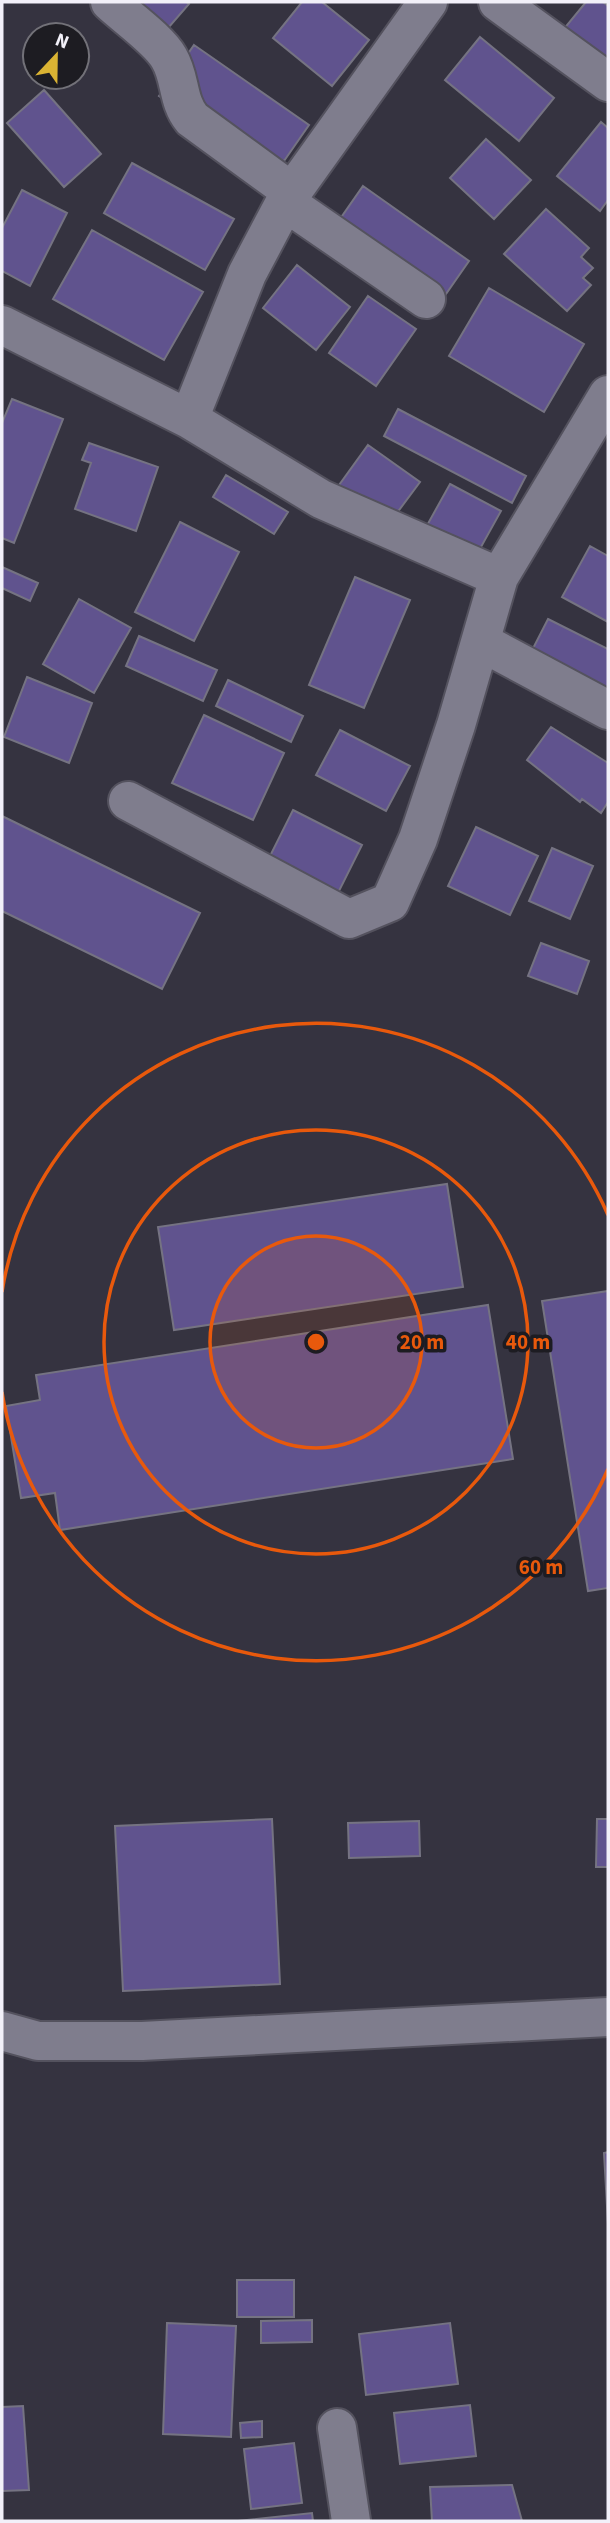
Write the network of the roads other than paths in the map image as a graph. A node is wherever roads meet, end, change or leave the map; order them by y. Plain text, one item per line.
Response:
1 (110, 2) edge
2 (428, 2) edge
3 (498, 2) edge
4 (608, 82) edge
5 (289, 197) junction
6 (426, 299) dead end
7 (2, 325) edge
8 (608, 395) edge
9 (189, 419) junction
10 (499, 578) junction
11 (481, 642) junction
12 (608, 710) edge
13 (128, 801) dead end
14 (608, 2017) edge
15 (2, 2031) edge
16 (337, 2428) dead end
17 (351, 2521) edge

1 - 5 street
2 - 5 street
3 - 4 street
5 - 6 street
5 - 9 street
7 - 9 street
8 - 10 street
9 - 10 street
10 - 11 street
11 - 12 street
11 - 13 street
14 - 15 street
16 - 17 street

